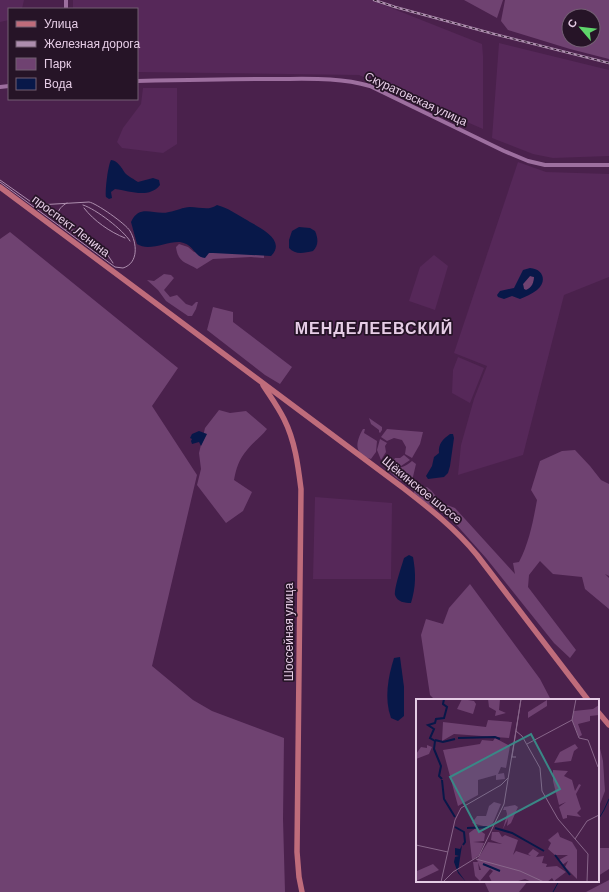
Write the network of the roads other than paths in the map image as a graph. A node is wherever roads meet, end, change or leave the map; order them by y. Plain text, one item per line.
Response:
1 (138, 81) edge
2 (609, 164) edge
3 (0, 187) edge
4 (260, 381) junction
5 (587, 699) edge
6 (599, 713) edge
7 (609, 726) edge
8 (302, 892) edge

1 - 2 street, Скуратовская улица
3 - 4 main road, проспект Ленина
4 - 5 main road, Щёкинское шоссе
4 - 8 main road, Шоссейная улица
6 - 7 main road

